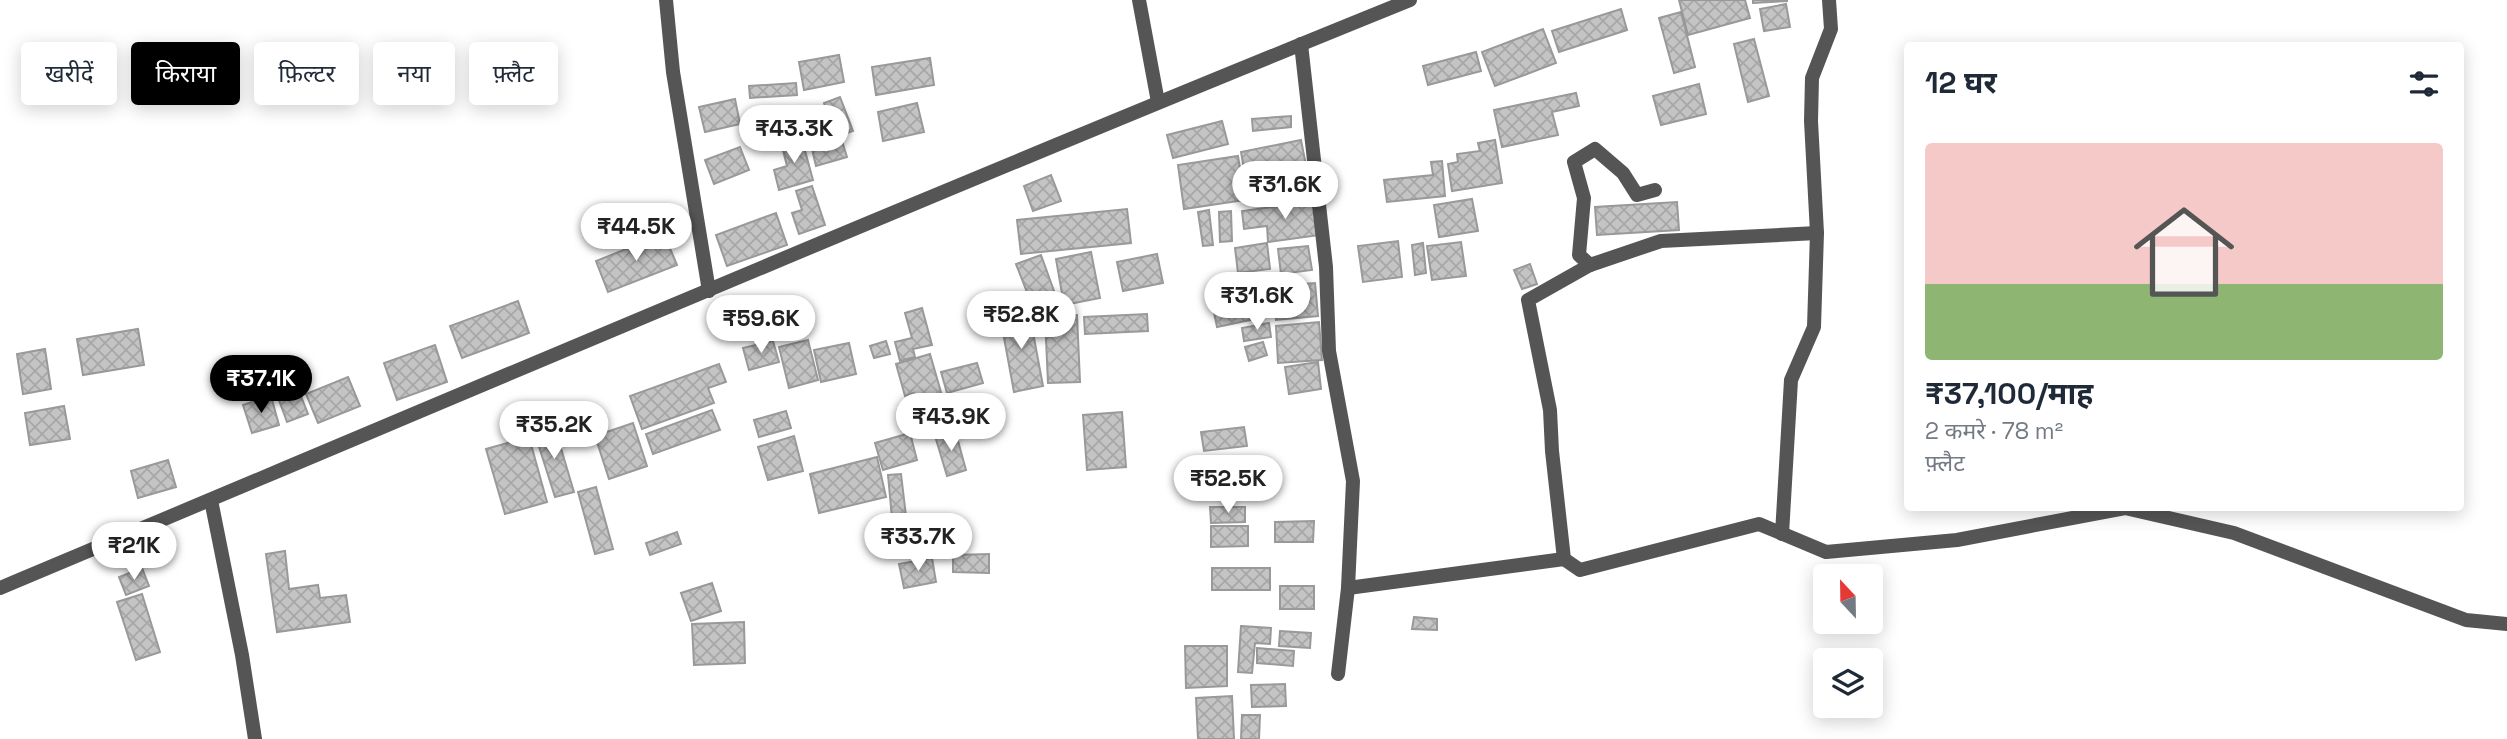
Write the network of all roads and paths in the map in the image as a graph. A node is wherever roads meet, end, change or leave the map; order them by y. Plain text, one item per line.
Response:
1 (666, 0) edge
2 (1139, 0) edge
3 (1410, 0) edge
4 (1829, 0) edge
5 (1301, 44) junction
6 (1158, 102) junction
7 (1655, 190) dead end
8 (1817, 233) junction
9 (1590, 265) junction
10 (709, 291) junction
11 (211, 500) junction
12 (2109, 511) edge
13 (2138, 511) edge
14 (1782, 534) junction
15 (1564, 559) junction
16 (0, 588) edge
17 (1348, 588) junction
18 (2507, 624) edge
19 (1338, 674) dead end
20 (255, 739) edge

1 - 10 street
2 - 6 street
3 - 5 street
4 - 8 street
5 - 6 street
5 - 17 street
6 - 10 street
7 - 9 street
8 - 9 street
8 - 14 street
9 - 15 street
10 - 11 street
11 - 16 street
11 - 20 street
12 - 14 street
13 - 18 street
14 - 15 street
15 - 17 street
17 - 19 street

